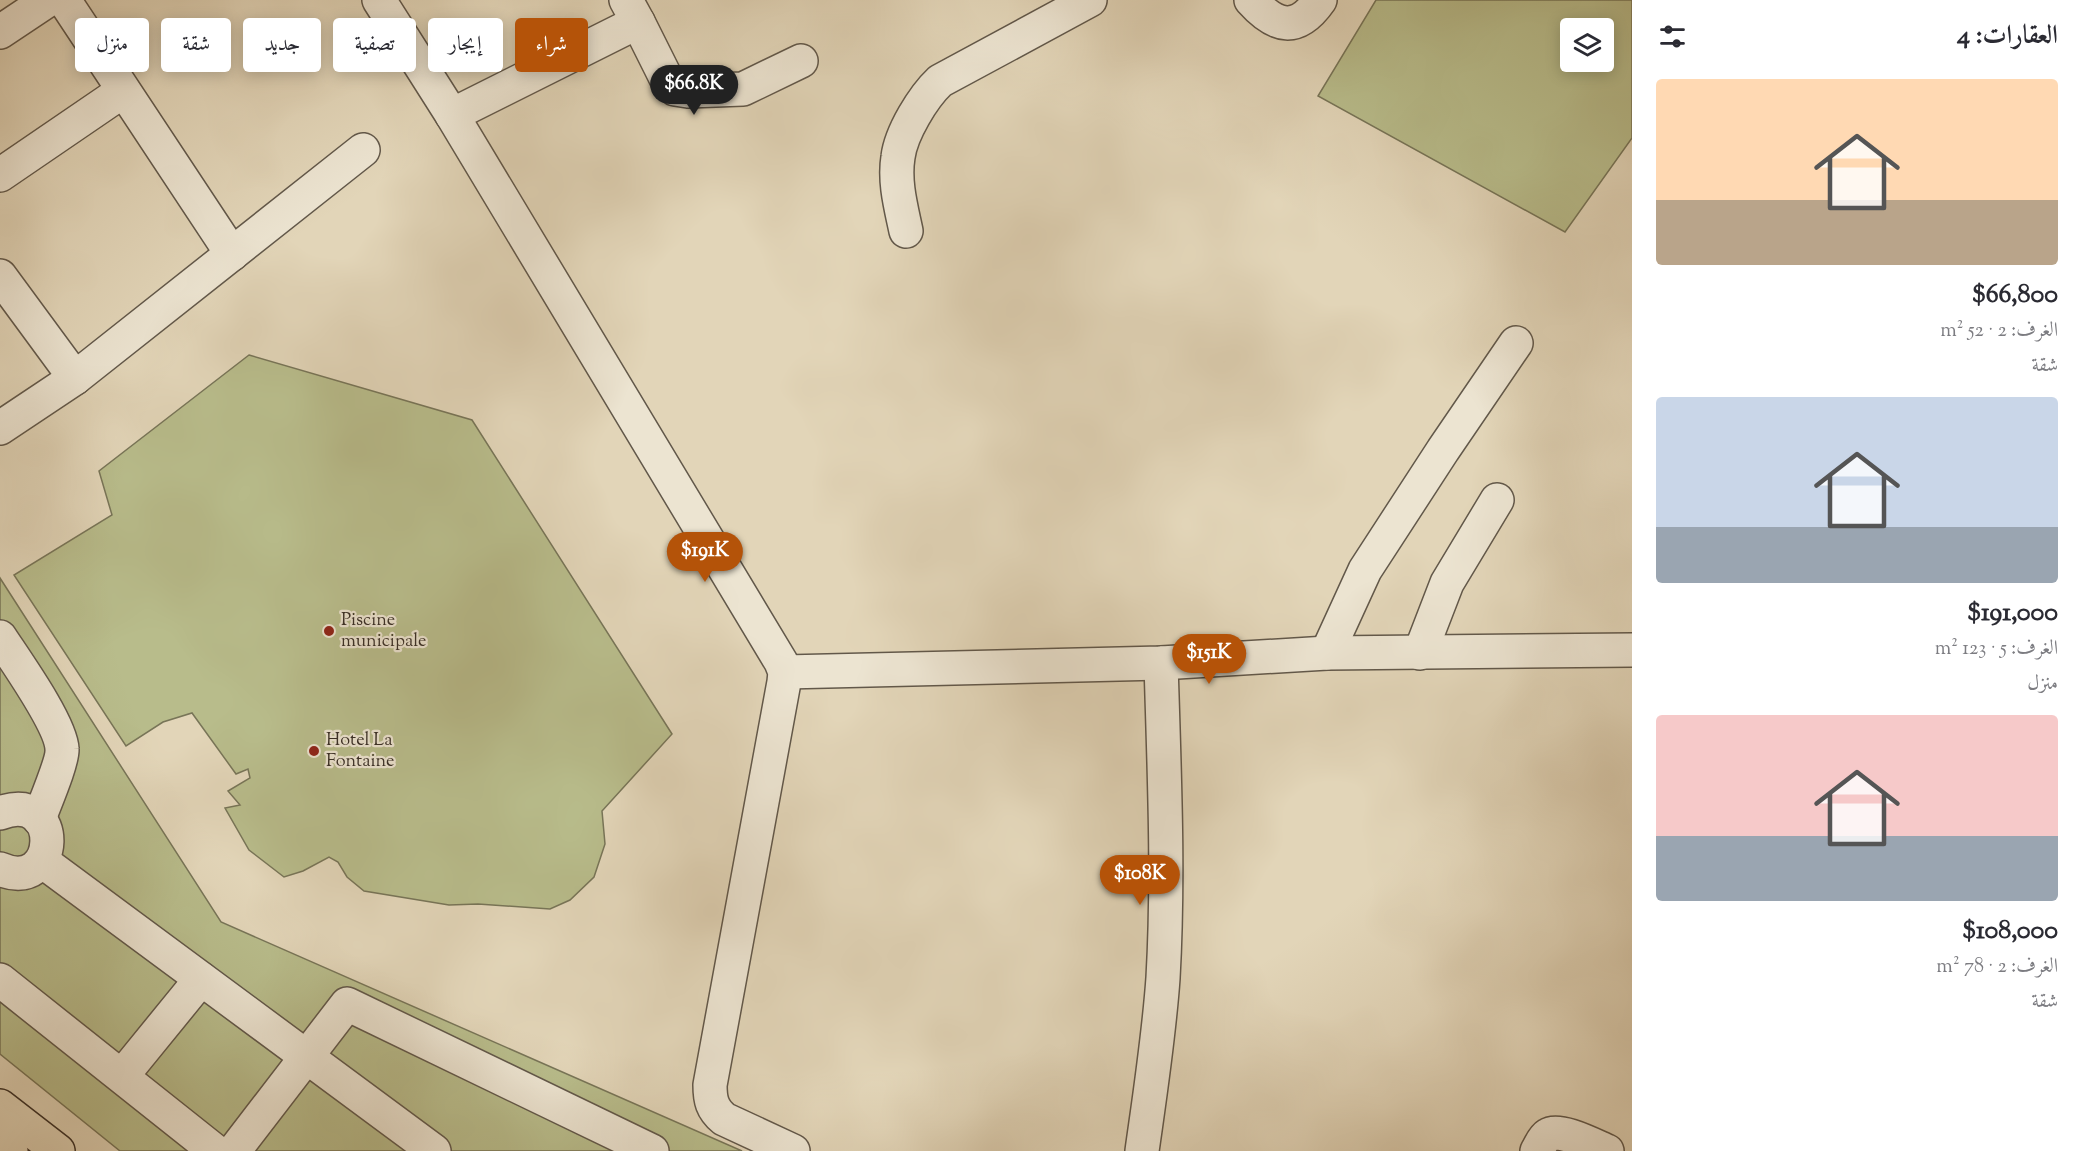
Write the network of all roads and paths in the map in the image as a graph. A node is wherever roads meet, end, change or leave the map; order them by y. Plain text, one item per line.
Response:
1 (48, 0) edge
2 (64, 0) edge
3 (379, 0) edge
4 (1090, 0) edge
5 (1251, 0) edge
6 (1320, 0) edge
7 (632, 11) edge
8 (0, 32) edge
9 (801, 61) dead end
10 (123, 91) junction
11 (452, 115) junction
12 (363, 150) dead end
13 (0, 175) edge
14 (906, 231) dead end
15 (232, 254) junction
16 (0, 276) edge
17 (1516, 343) dead end
18 (75, 378) junction
19 (0, 428) edge
20 (1497, 501) dead end
21 (0, 637) edge
22 (1632, 650) edge
23 (1327, 653) junction
24 (1420, 653) junction
25 (1161, 663) junction
26 (785, 672) junction
27 (0, 813) edge
28 (39, 819) junction
29 (42, 861) junction
30 (0, 869) edge
31 (201, 979) junction
32 (0, 980) edge
33 (307, 1058) junction
34 (122, 1076) junction
35 (0, 1106) edge
36 (0, 1142) edge
37 (11, 1151) edge
38 (58, 1151) edge
39 (215, 1151) edge
40 (234, 1151) edge
41 (434, 1151) edge
42 (652, 1151) edge
43 (793, 1151) edge
44 (1142, 1151) edge
45 (1537, 1151) edge
46 (1607, 1151) edge

1 - 8 street
2 - 10 street
3 - 11 street
4 - 14 street
5 - 6 street
7 - 9 street
7 - 11 street
10 - 13 street
10 - 15 street
11 - 26 street
12 - 15 street
15 - 18 street
16 - 18 street
17 - 23 street
18 - 19 street
20 - 24 street
21 - 28 street
22 - 24 street
23 - 24 street
23 - 25 street
25 - 26 street
25 - 44 street
26 - 43 street
27 - 28 street
28 - 29 street
29 - 30 street
29 - 31 street
31 - 33 street
31 - 34 street
32 - 34 street
33 - 40 street
33 - 41 street
33 - 42 street
34 - 39 street
35 - 38 highway
36 - 37 highway
45 - 46 street

